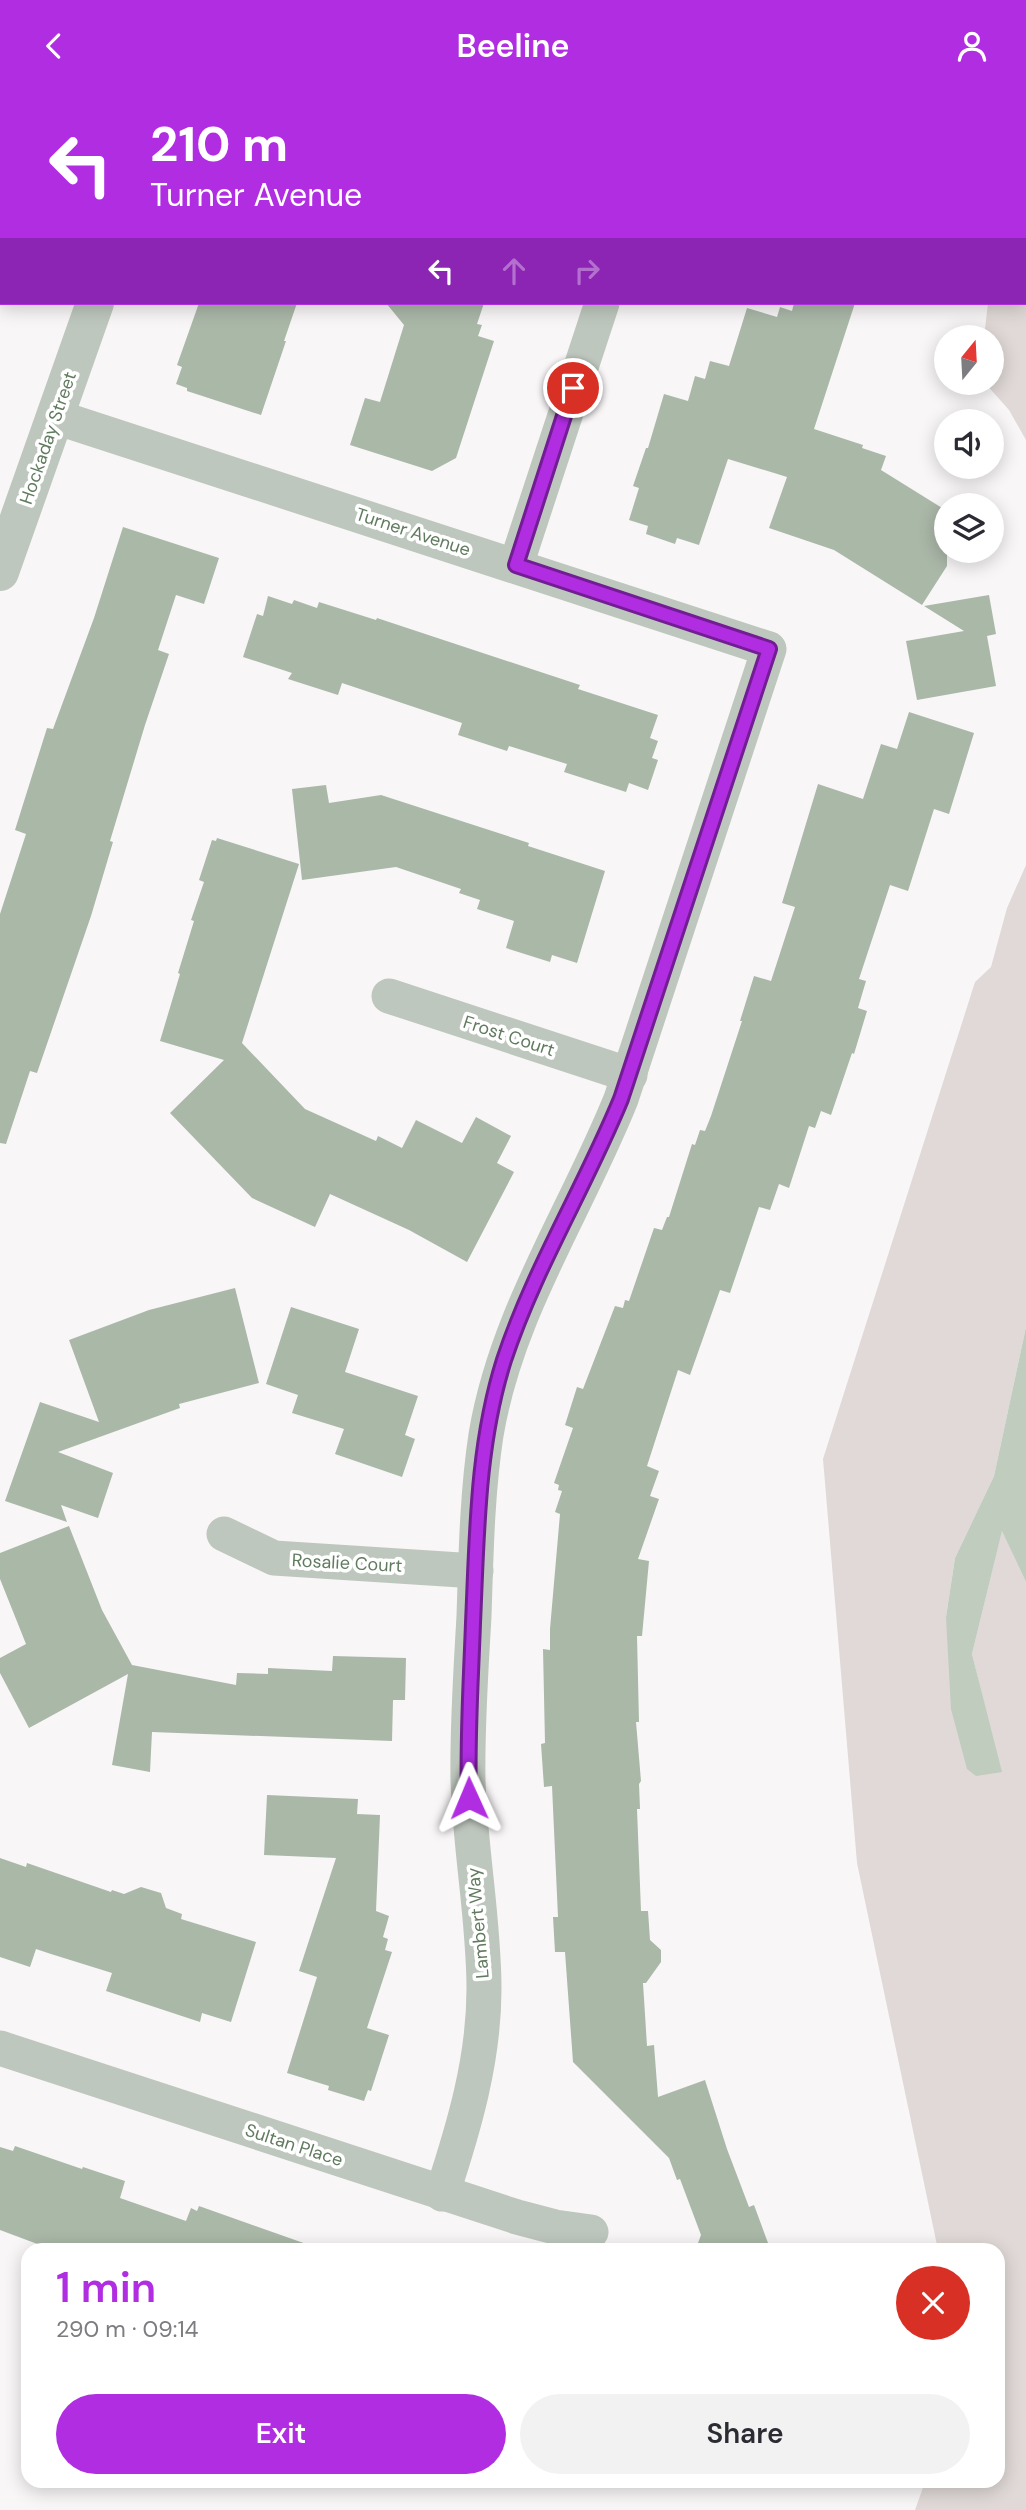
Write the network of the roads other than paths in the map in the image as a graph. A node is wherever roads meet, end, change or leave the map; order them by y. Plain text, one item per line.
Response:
1 (94, 305) edge
2 (601, 305) edge
3 (56, 417) junction
4 (516, 565) junction
5 (0, 572) edge
6 (769, 649) joint
7 (389, 996) dead end
8 (629, 1075) junction
9 (224, 1534) dead end
10 (476, 1571) junction
11 (0, 2048) edge
12 (442, 2194) junction
13 (591, 2232) dead end

1 - 3 street, Hockaday Street
2 - 4 street
3 - 4 street, Turner Avenue
3 - 5 street, Hockaday Street
4 - 6 street, Turner Avenue
6 - 8 street, Lambert Way
7 - 8 street, Frost Court
8 - 10 street, Lambert Way
9 - 10 street, Rosalie Court
10 - 12 street, Lambert Way
11 - 12 street, Sultan Place
12 - 13 street, Sultan Place

